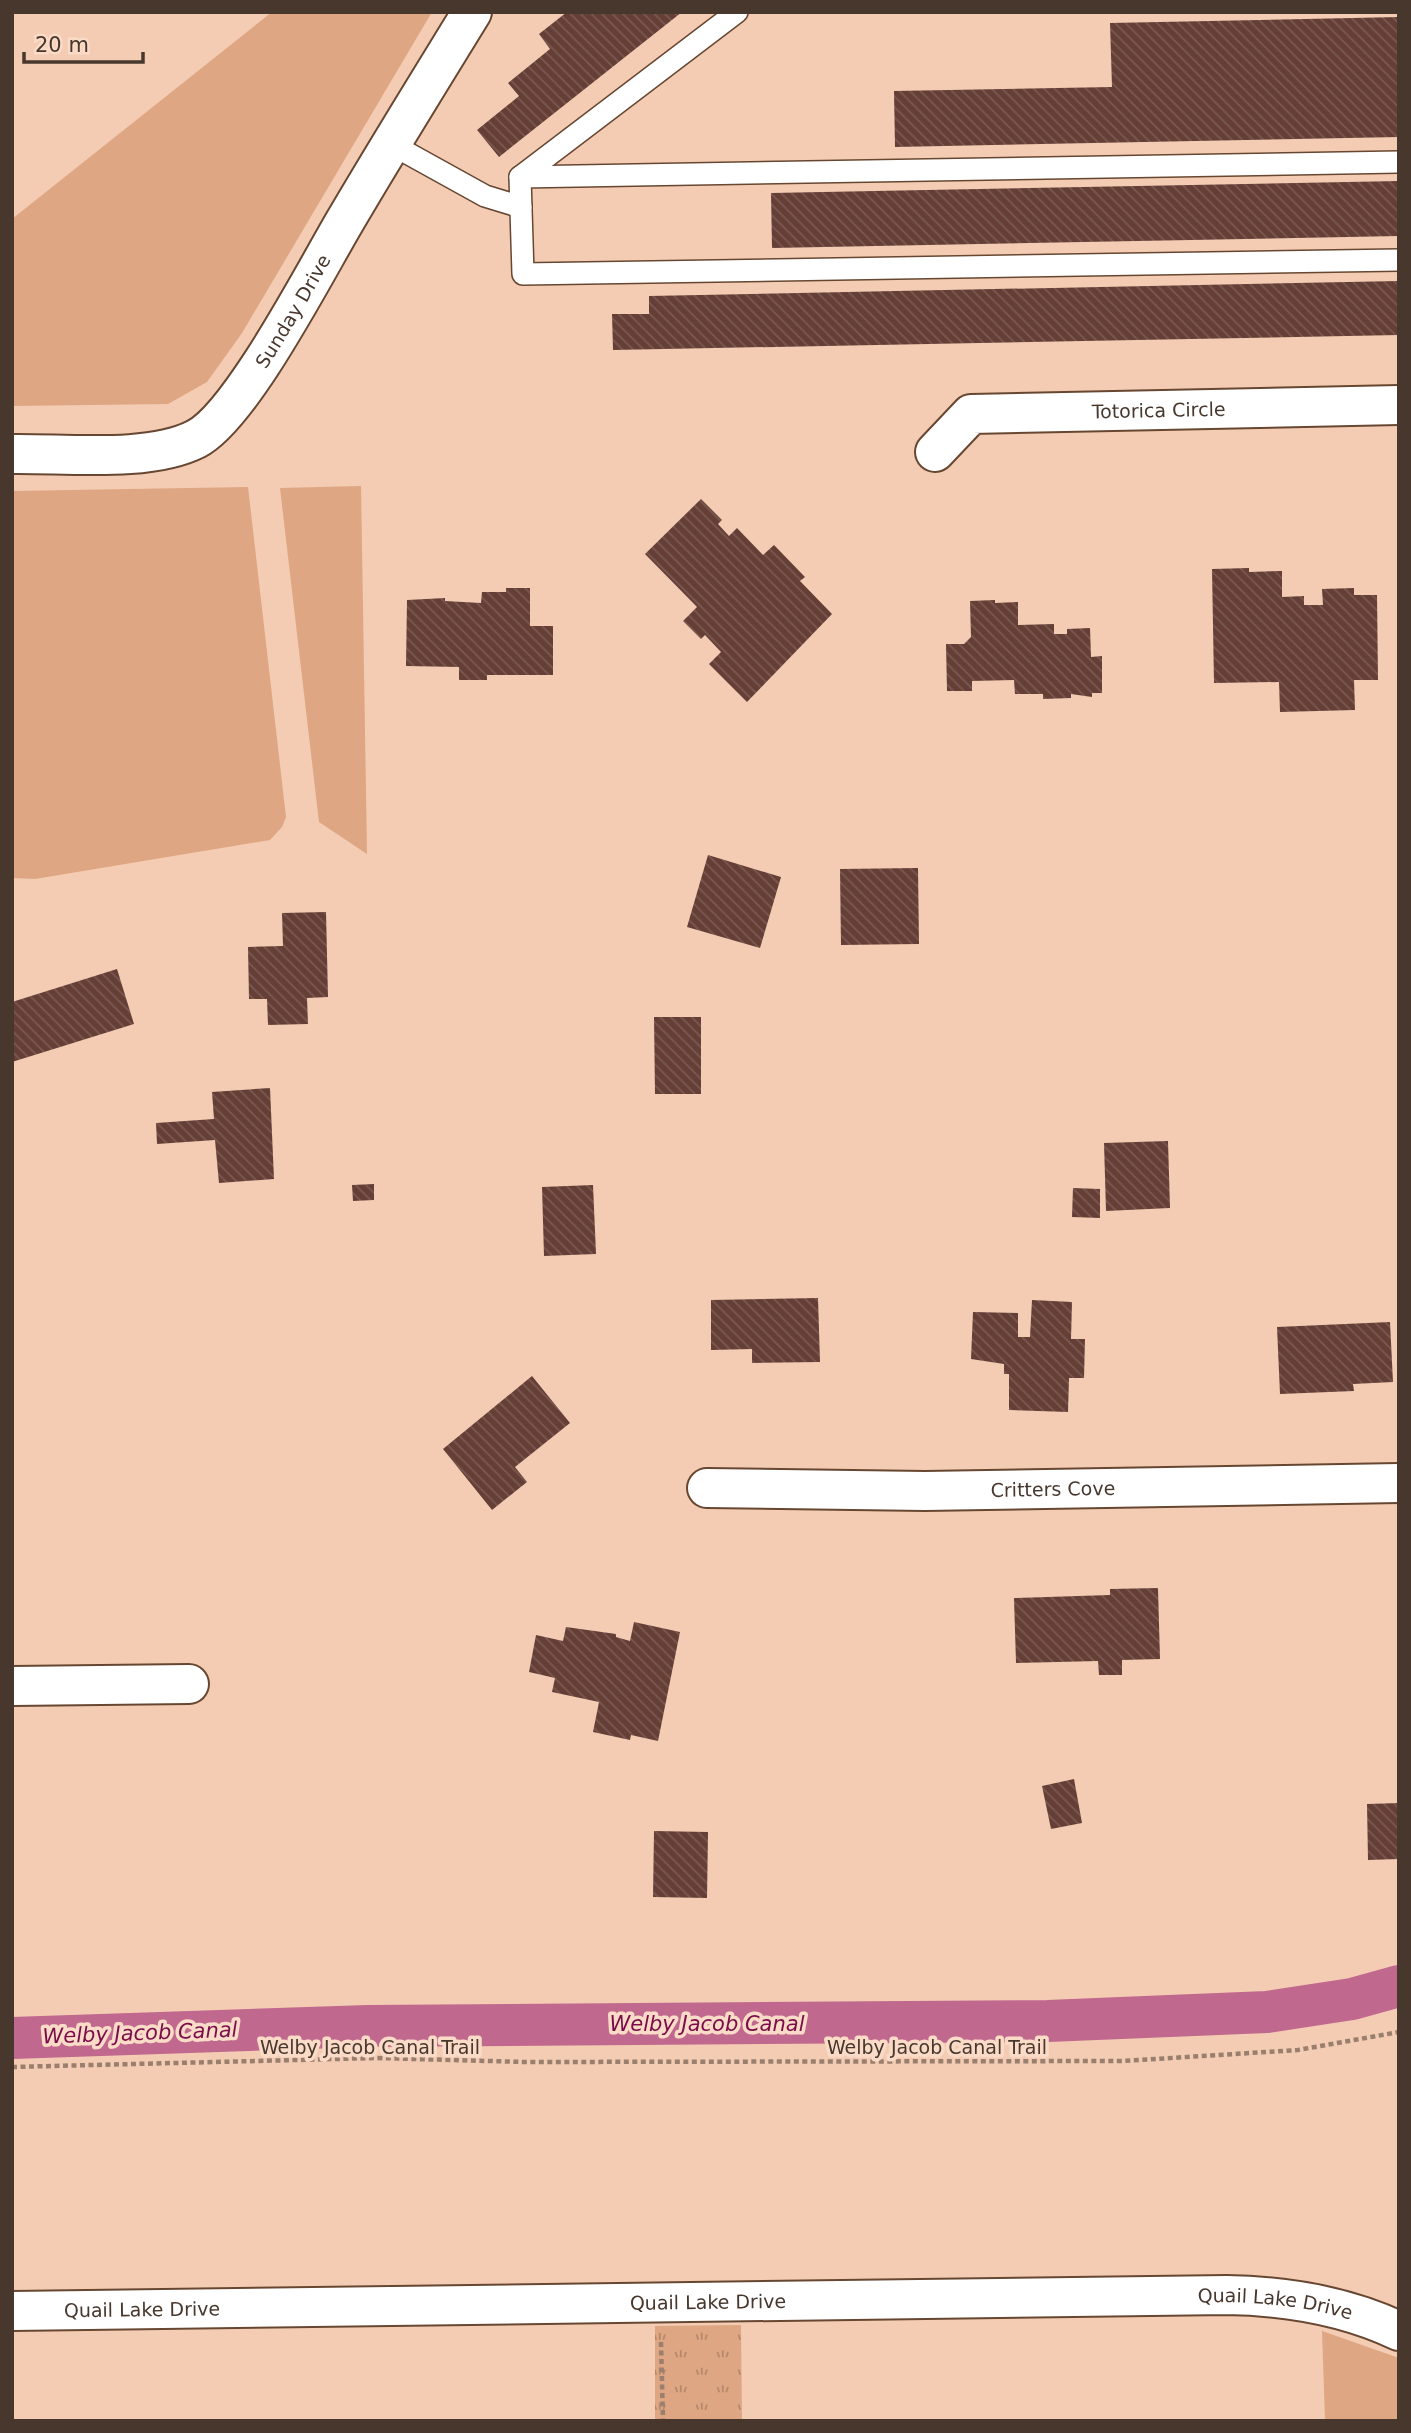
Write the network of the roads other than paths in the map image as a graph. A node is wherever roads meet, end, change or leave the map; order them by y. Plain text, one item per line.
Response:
1 (471, 12) edge
2 (737, 12) edge
3 (391, 144) junction
4 (1399, 162) edge
5 (520, 177) junction
6 (521, 207) junction
7 (1399, 260) edge
8 (1399, 405) edge
9 (935, 452) dead end
10 (12, 454) edge
11 (1399, 1483) edge
12 (707, 1488) dead end
13 (189, 1684) dead end
14 (12, 1686) edge
15 (12, 2311) edge
16 (1399, 2331) edge

1 - 3 street, Sunday Drive
2 - 5 lane
3 - 6 lane
3 - 10 street, Sunday Drive
4 - 5 lane
5 - 6 lane
6 - 7 lane
8 - 9 street, Totorica Circle
11 - 12 street, Critters Cove
13 - 14 street
15 - 16 street, Quail Lake Drive

